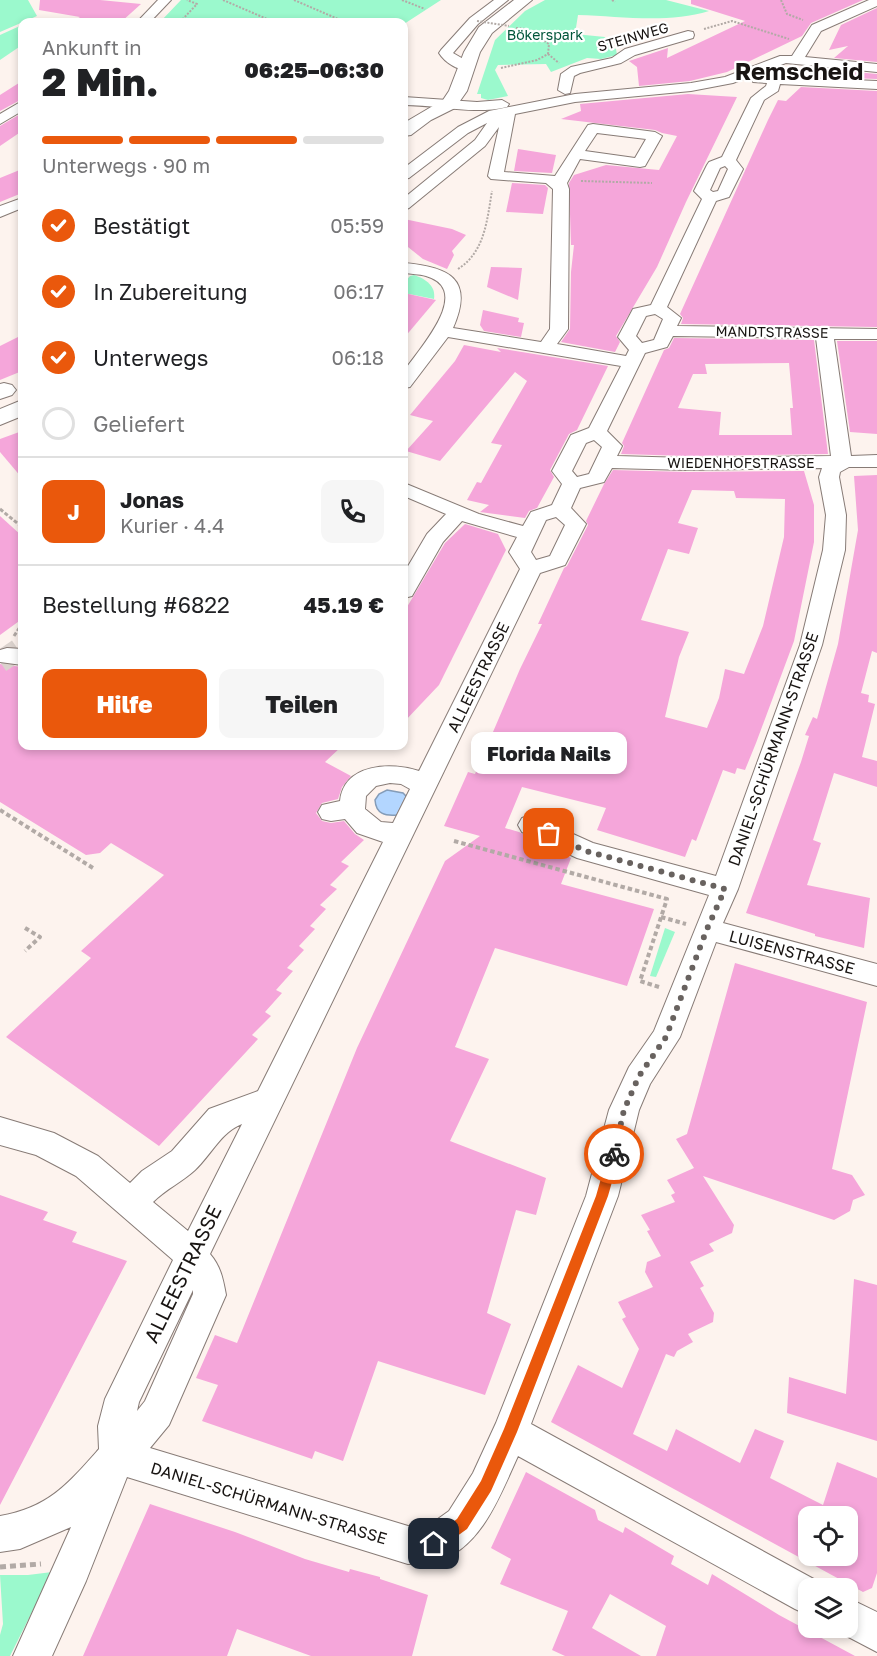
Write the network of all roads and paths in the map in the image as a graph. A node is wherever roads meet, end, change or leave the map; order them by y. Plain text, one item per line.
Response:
1 (165, 0) edge
2 (187, 0) edge
3 (224, 0) edge
4 (294, 0) edge
5 (402, 0) edge
6 (502, 0) edge
7 (525, 0) edge
8 (781, 0) edge
9 (843, 0) edge
10 (877, 1) edge
11 (864, 6) junction
12 (425, 9) dead end
13 (877, 10) edge
14 (147, 18) edge
15 (184, 18) edge
16 (265, 18) edge
17 (336, 18) edge
18 (477, 21) dead end
19 (820, 26) junction
20 (697, 33) joint
21 (807, 41) junction
22 (798, 57) dead end
23 (467, 67) junction
24 (501, 68) dead end
25 (877, 68) edge
26 (728, 80) junction
27 (774, 80) junction
28 (877, 85) edge
29 (570, 94) junction
30 (408, 101) edge
31 (448, 104) junction
32 (18, 108) edge
33 (509, 111) junction
34 (0, 120) edge
35 (471, 124) junction
36 (408, 128) edge
37 (491, 129) junction
38 (580, 154) junction
39 (463, 157) junction
40 (409, 171) edge
41 (583, 175) dead end
42 (496, 176) junction
43 (559, 181) junction
44 (652, 183) dead end
45 (408, 202) edge
46 (18, 205) edge
47 (0, 212) edge
48 (408, 268) edge
49 (442, 275) junction
50 (658, 308) junction
51 (442, 331) junction
52 (667, 331) junction
53 (824, 333) junction
54 (877, 334) edge
55 (549, 349) junction
56 (635, 356) junction
57 (408, 378) edge
58 (18, 409) edge
59 (0, 418) edge
60 (597, 432) junction
61 (877, 461) edge
62 (604, 462) junction
63 (842, 463) junction
64 (572, 484) junction
65 (408, 491) edge
66 (0, 509) edge
67 (560, 509) junction
68 (465, 516) junction
69 (18, 524) edge
70 (529, 534) junction
71 (531, 569) junction
72 (408, 584) edge
73 (424, 786) junction
74 (0, 810) edge
75 (531, 825) dead end
76 (402, 832) junction
77 (454, 841) dead end
78 (93, 868) dead end
79 (725, 889) junction
80 (661, 917) junction
81 (695, 926) junction
82 (25, 928) dead end
83 (26, 951) dead end
84 (877, 975) edge
85 (682, 993) junction
86 (272, 1099) junction
87 (0, 1131) edge
88 (131, 1203) junction
89 (191, 1257) junction
90 (510, 1432) junction
91 (117, 1456) junction
92 (0, 1545) edge
93 (45, 1563) dead end
94 (798, 1590) edge
95 (858, 1623) edge
96 (877, 1634) edge
97 (32, 1656) edge

1 - 14 street
2 - 15 path
3 - 16 path
4 - 17 path
5 - 12 path
6 - 23 street
7 - 23 main road
8 - 19 path
9 - 11 street
10 - 11 street
11 - 13 street
11 - 19 street
18 - 24 path, bridge
19 - 21 street
20 - 21 path
20 - 29 street, STEINWEG
21 - 22 street
23 - 31 main road
25 - 26 street
26 - 27 street
26 - 29 street
27 - 28 street
27 - 50 street
29 - 31 street
29 - 33 street
30 - 31 street
31 - 36 main road
32 - 34 street
33 - 35 street
33 - 37 street
33 - 42 street
35 - 37 street
35 - 40 street
37 - 39 street
38 - 38 street
38 - 43 street
39 - 40 street
39 - 45 street
41 - 43 street
42 - 43 street
42 - 49 path
43 - 44 path
43 - 55 street
46 - 47 street
48 - 49 street
49 - 51 street
50 - 52 street
50 - 56 street
51 - 55 street
51 - 57 street
52 - 53 street, MANDTSTRASSE
52 - 56 street
53 - 54 street, MANDTSTRASSE
53 - 63 street
55 - 56 street
56 - 60 street
58 - 59 main road
60 - 62 street
60 - 64 street
61 - 63 street, WIEDENHOFSTRASSE
62 - 63 street, WIEDENHOFSTRASSE
62 - 64 street
63 - 79 street, DANIEL-SCHÜRMANN-STRASSE
64 - 67 street
65 - 68 street
66 - 69 path
67 - 70 street
67 - 71 street
68 - 70 street
68 - 72 street
70 - 71 street
71 - 73 street, ALLEESTRASSE
73 - 76 street, ALLEESTRASSE
73 - 76 street
74 - 78 path
75 - 79 street
76 - 86 street, ALLEESTRASSE
77 - 80 path
79 - 81 street, DANIEL-SCHÜRMANN-STRASSE
80 - 81 path
80 - 85 path
81 - 84 street, LUISENSTRASSE
81 - 85 street, DANIEL-SCHÜRMANN-STRASSE
82 - 83 path
85 - 90 street, DANIEL-SCHÜRMANN-STRASSE
86 - 88 street
86 - 89 street, ALLEESTRASSE
87 - 88 street
88 - 89 street
89 - 91 street, ALLEESTRASSE
90 - 91 street, DANIEL-SCHÜRMANN-STRASSE
90 - 94 street
91 - 92 street
91 - 97 street, ALLEESTRASSE
92 - 93 path
95 - 96 street

